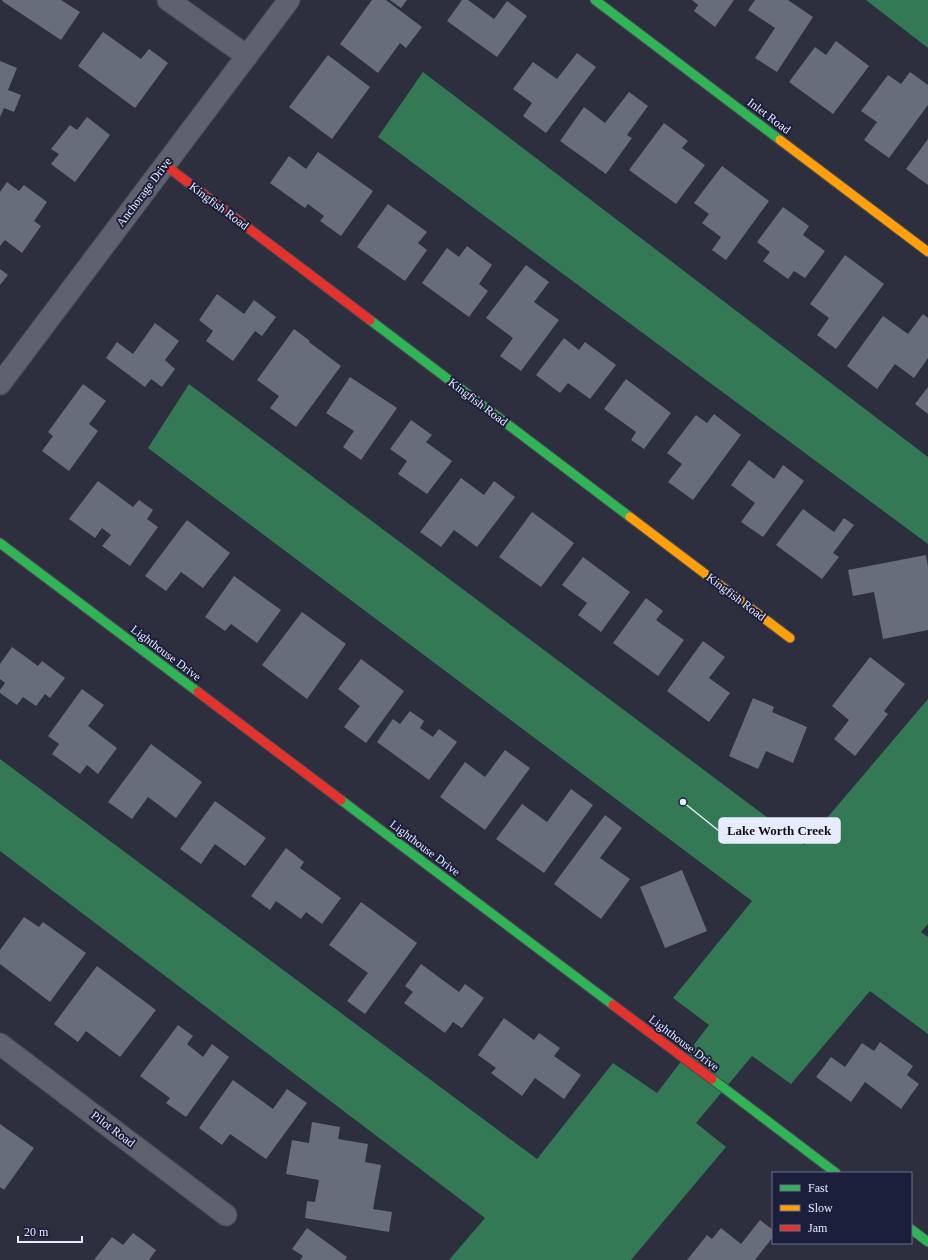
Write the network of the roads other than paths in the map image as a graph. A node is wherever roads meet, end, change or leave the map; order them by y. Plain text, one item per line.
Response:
1 (168, 0) edge
2 (289, 0) edge
3 (595, 0) edge
4 (247, 56) junction
5 (165, 165) junction
6 (928, 252) edge
7 (0, 384) edge
8 (0, 543) edge
9 (790, 638) dead end
10 (0, 1044) edge
11 (835, 1172) edge
12 (226, 1215) dead end
13 (912, 1230) edge
14 (928, 1242) edge

1 - 4 street
2 - 4 street, Anchorage Drive
3 - 6 street, Inlet Road
4 - 5 street, Anchorage Drive
5 - 7 street, Anchorage Drive
5 - 9 street, Kingfish Road
8 - 11 street, Lighthouse Drive
10 - 12 street, Pilot Road
13 - 14 street

